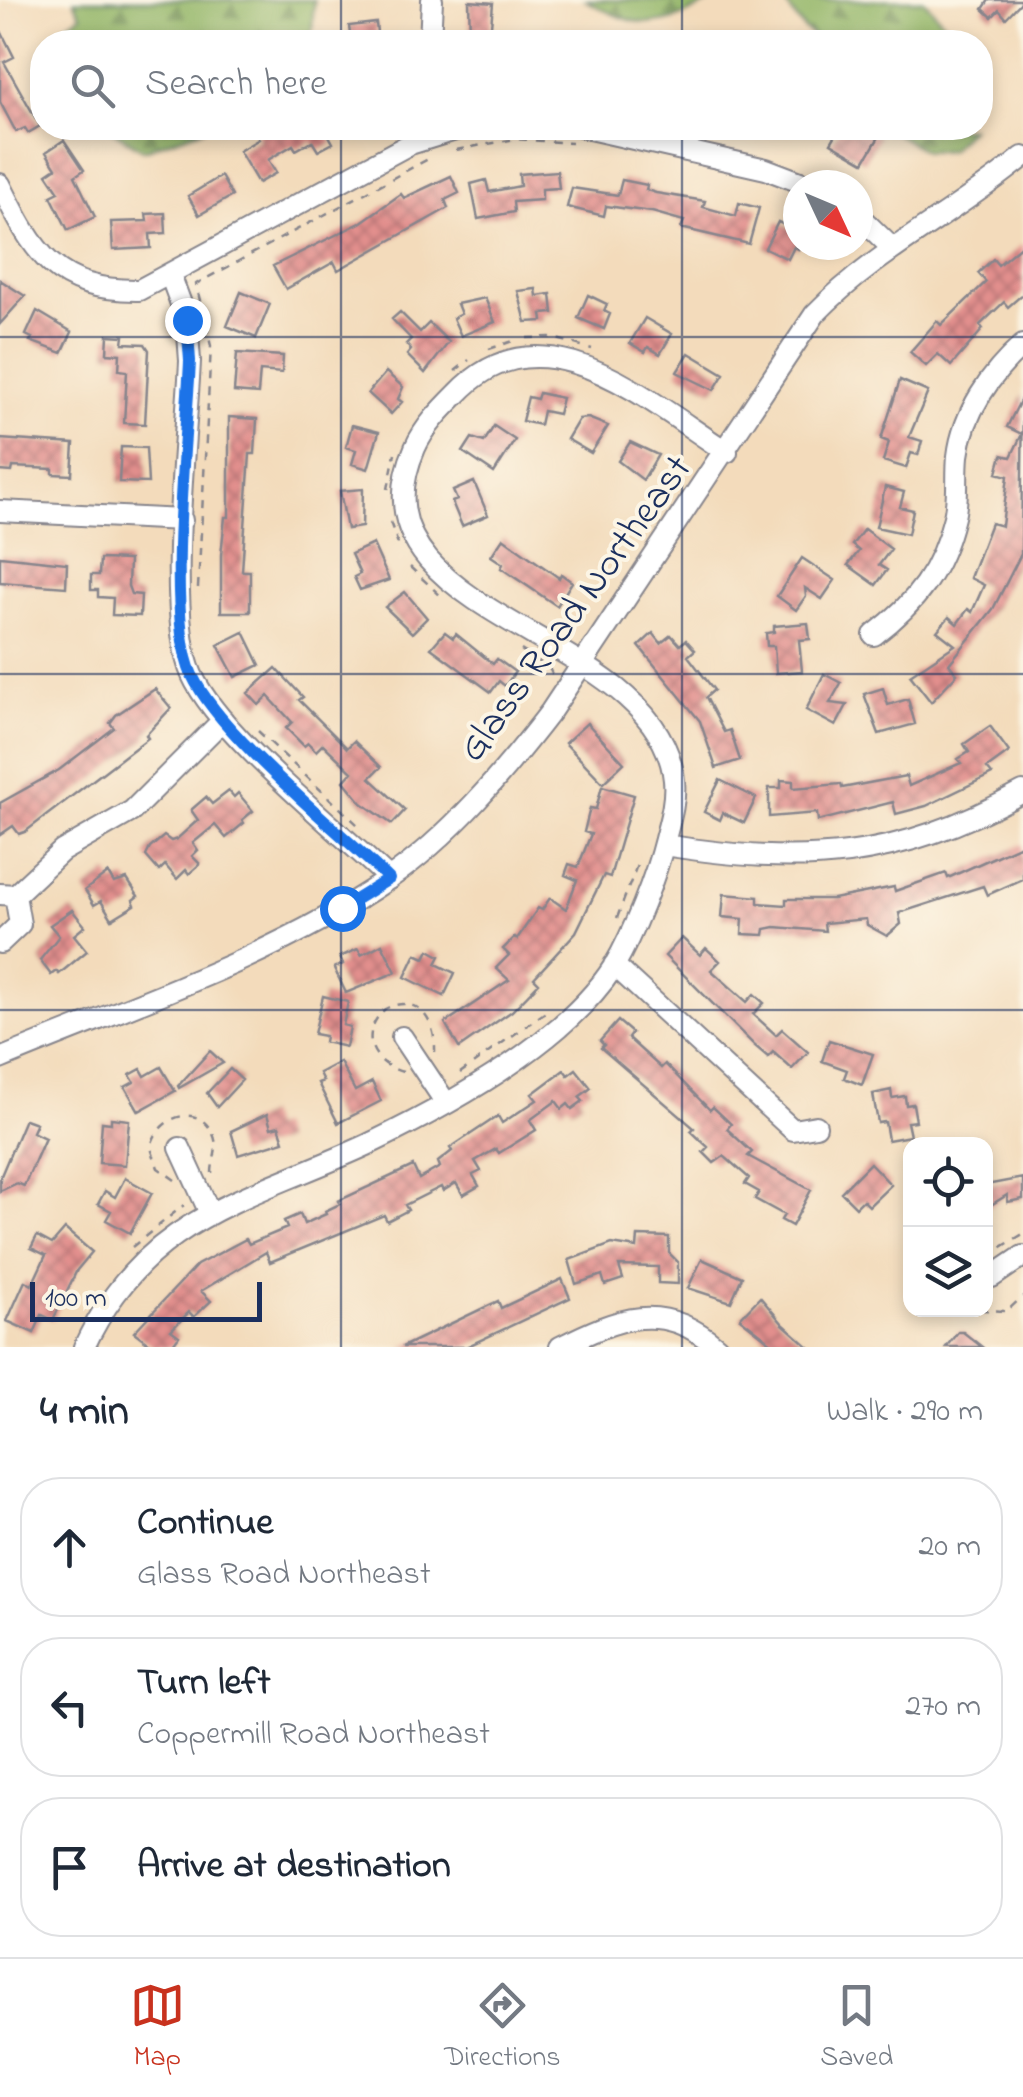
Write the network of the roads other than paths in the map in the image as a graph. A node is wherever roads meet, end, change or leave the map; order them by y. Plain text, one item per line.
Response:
1 (432, 0) edge
2 (431, 30) edge
3 (420, 140) edge
4 (604, 140) edge
5 (1023, 157) edge
6 (783, 175) edge
7 (0, 184) edge
8 (873, 230) edge
9 (893, 249) junction
10 (171, 277) junction
11 (1023, 346) edge
12 (727, 452) junction
13 (0, 511) edge
14 (182, 520) junction
15 (874, 635) dead end
16 (582, 664) junction
17 (223, 720) junction
18 (1023, 792) edge
19 (653, 848) junction
20 (389, 879) junction
21 (8, 895) edge
22 (0, 944) edge
23 (614, 965) junction
24 (402, 1037) dead end
25 (0, 1059) edge
26 (446, 1103) junction
27 (816, 1126) dead end
28 (180, 1148) dead end
29 (209, 1211) junction
30 (1023, 1256) edge
31 (993, 1276) edge
32 (84, 1347) edge
33 (560, 1347) edge
34 (716, 1347) edge

1 - 2 street
3 - 10 street
4 - 6 street
5 - 9 street, Glass Road Northeast
7 - 10 street
8 - 9 street
9 - 12 street, Glass Road Northeast
10 - 14 street
11 - 15 street
12 - 16 street, Glass Road Northeast
12 - 16 street
13 - 14 street
14 - 17 street
16 - 19 street
16 - 20 street, Glass Road Northeast
17 - 20 street
17 - 21 street
18 - 19 street
19 - 23 street
20 - 25 street, Glass Road Northeast
21 - 22 street
23 - 26 street
23 - 27 street
24 - 26 street
26 - 29 street
28 - 29 street
29 - 32 street
30 - 31 street
33 - 34 street

